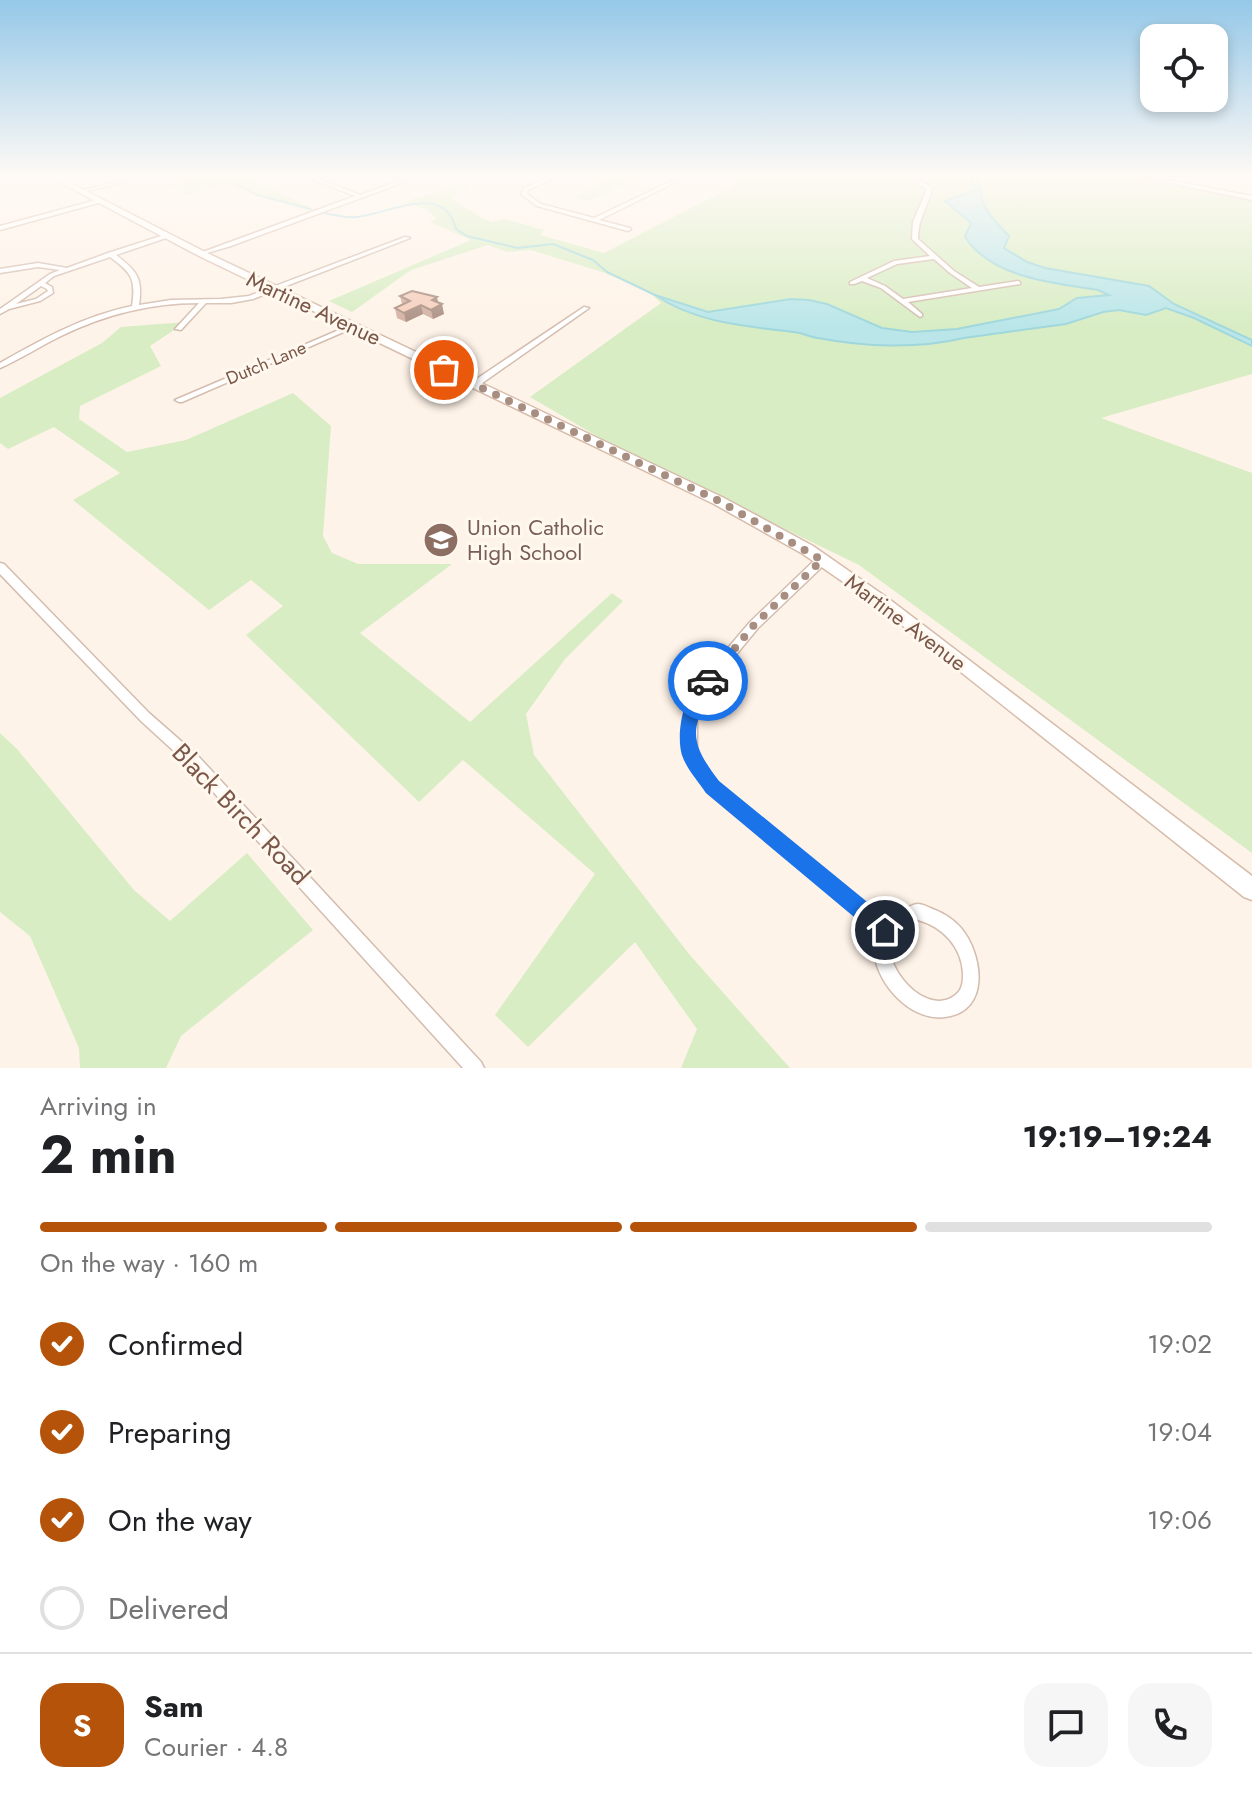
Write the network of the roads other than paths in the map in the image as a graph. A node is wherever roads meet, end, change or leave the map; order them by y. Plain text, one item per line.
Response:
1 (149, 227) edge
2 (283, 227) edge
3 (620, 227) edge
4 (915, 227) edge
5 (628, 229) dead end
6 (167, 236) junction
7 (407, 238) dead end
8 (110, 254) junction
9 (202, 254) junction
10 (935, 257) junction
11 (65, 269) junction
12 (0, 271) edge
13 (860, 278) junction
14 (41, 283) junction
15 (852, 283) dead end
16 (1018, 283) dead end
17 (978, 289) junction
18 (277, 290) junction
19 (902, 301) junction
20 (204, 302) junction
21 (135, 307) junction
22 (586, 308) dead end
23 (2, 310) edge
24 (920, 315) dead end
25 (353, 326) junction
26 (179, 329) dead end
27 (0, 366) edge
28 (475, 384) junction
29 (179, 400) dead end
30 (822, 560) junction
31 (0, 567) edge
32 (1252, 889) edge
33 (885, 930) junction
34 (475, 1068) edge

1 - 6 main road, Martine Avenue
2 - 9 street
3 - 5 street
4 - 10 street
6 - 8 street
6 - 9 main road, Martine Avenue
7 - 18 street
8 - 11 street
8 - 21 street
9 - 18 main road, Martine Avenue
10 - 13 street
10 - 17 street
11 - 12 street
11 - 14 street
13 - 15 street
13 - 19 street
14 - 23 street
14 - 23 street
16 - 17 street
17 - 19 street
18 - 20 street
18 - 25 main road, Martine Avenue
19 - 24 street
20 - 21 street
20 - 26 street
21 - 27 street
22 - 28 street
25 - 28 main road, Martine Avenue
25 - 29 street, Dutch Lane
28 - 30 main road, Martine Avenue
30 - 32 main road, Martine Avenue
30 - 33 street
31 - 34 street, Black Birch Road
33 - 33 street

